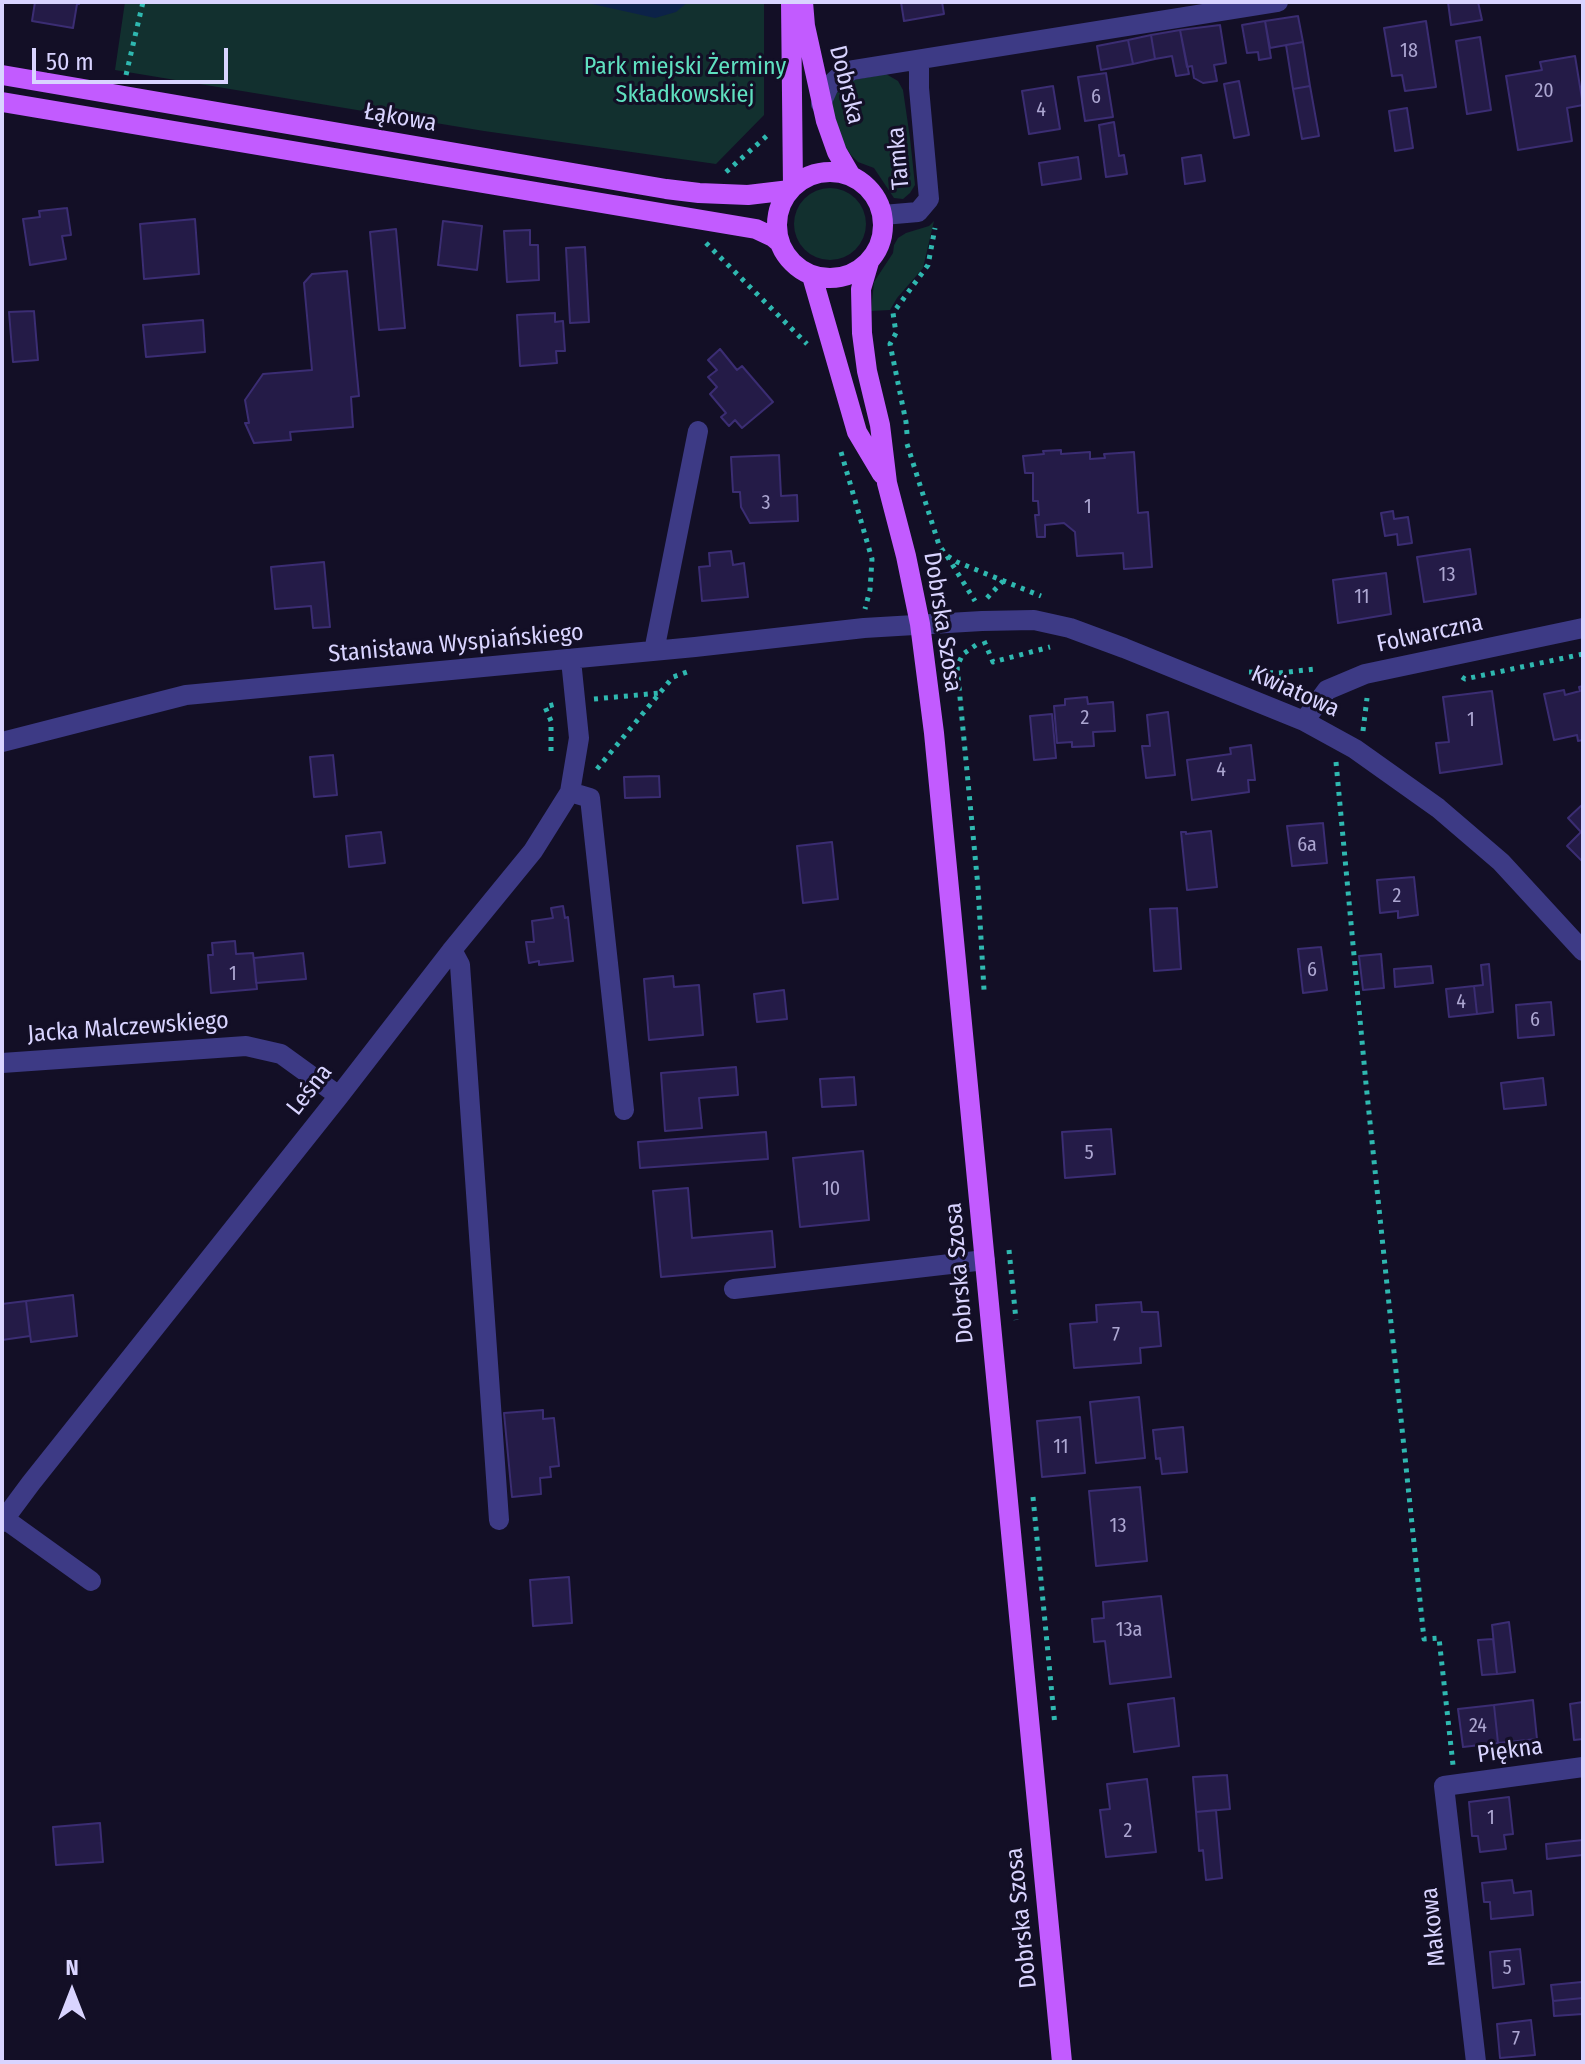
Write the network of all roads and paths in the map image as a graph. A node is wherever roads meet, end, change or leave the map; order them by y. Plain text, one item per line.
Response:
1 (143, 2) edge
2 (791, 2) edge
3 (803, 2) edge
4 (1278, 2) edge
5 (919, 61) junction
6 (2, 75) edge
7 (125, 80) dead end
8 (2, 102) edge
9 (821, 104) junction
10 (773, 131) dead end
11 (851, 176) junction
12 (717, 180) dead end
13 (791, 189) junction
14 (883, 215) junction
15 (936, 222) dead end
16 (700, 237) dead end
17 (780, 243) junction
18 (869, 262) junction
19 (812, 276) junction
20 (813, 355) dead end
21 (698, 431) dead end
22 (839, 446) dead end
23 (887, 483) junction
24 (946, 555) junction
25 (1003, 581) junction
26 (1042, 596) dead end
27 (863, 614) dead end
28 (920, 624) junction
29 (1583, 628) edge
30 (984, 640) dead end
31 (654, 651) junction
32 (571, 660) junction
33 (1321, 667) dead end
34 (694, 670) dead end
35 (1242, 672) dead end
36 (661, 693) junction
37 (591, 699) dead end
38 (1304, 721) junction
39 (1333, 737) junction
40 (2, 742) edge
41 (969, 788) dead end
42 (576, 794) junction
43 (452, 950) junction
44 (1583, 951) edge
45 (2, 1063) edge
46 (339, 1096) junction
47 (624, 1110) dead end
48 (985, 1260) junction
49 (734, 1289) dead end
50 (3, 1519) edge
51 (499, 1520) dead end
52 (91, 1581) dead end
53 (1583, 1767) edge
54 (1450, 1786) junction
55 (1062, 2062) edge
56 (1476, 2062) edge

1 - 7 path
2 - 13 main road, Dobrska
3 - 9 main road, Dobrska
4 - 5 street
5 - 9 street
5 - 14 street, Tamka
6 - 13 main road, Łąkowa
8 - 17 main road
9 - 11 main road, Dobrska
10 - 12 path
11 - 13 main road
11 - 14 main road
13 - 17 main road
14 - 18 main road
15 - 24 path
16 - 20 path
17 - 19 main road
18 - 19 main road
18 - 23 main road, Dobrska Szosa
19 - 23 main road, Dobrska Szosa
21 - 31 street
22 - 27 path
23 - 28 main road, Dobrska Szosa
24 - 25 path
24 - 25 path
25 - 26 path
28 - 31 street, Stanisława Wyspiańskiego
28 - 38 street, Kwiatowa
28 - 48 main road, Dobrska Szosa
29 - 38 street, Folwarczna
30 - 41 path
31 - 32 street, Stanisława Wyspiańskiego
32 - 40 street, Stanisława Wyspiańskiego
32 - 42 street, Leśna
33 - 35 path
34 - 36 path
36 - 37 path
36 - 42 path
38 - 39 street, Kwiatowa
39 - 44 street, Kwiatowa
39 - 54 path
42 - 43 street, Leśna
42 - 47 street
43 - 46 street, Leśna
43 - 51 street
45 - 46 street, Jacka Malczewskiego
46 - 50 street, Leśna
48 - 49 street
48 - 55 main road, Dobrska Szosa
50 - 52 street
53 - 54 street, Piękna
54 - 56 street, Makowa

